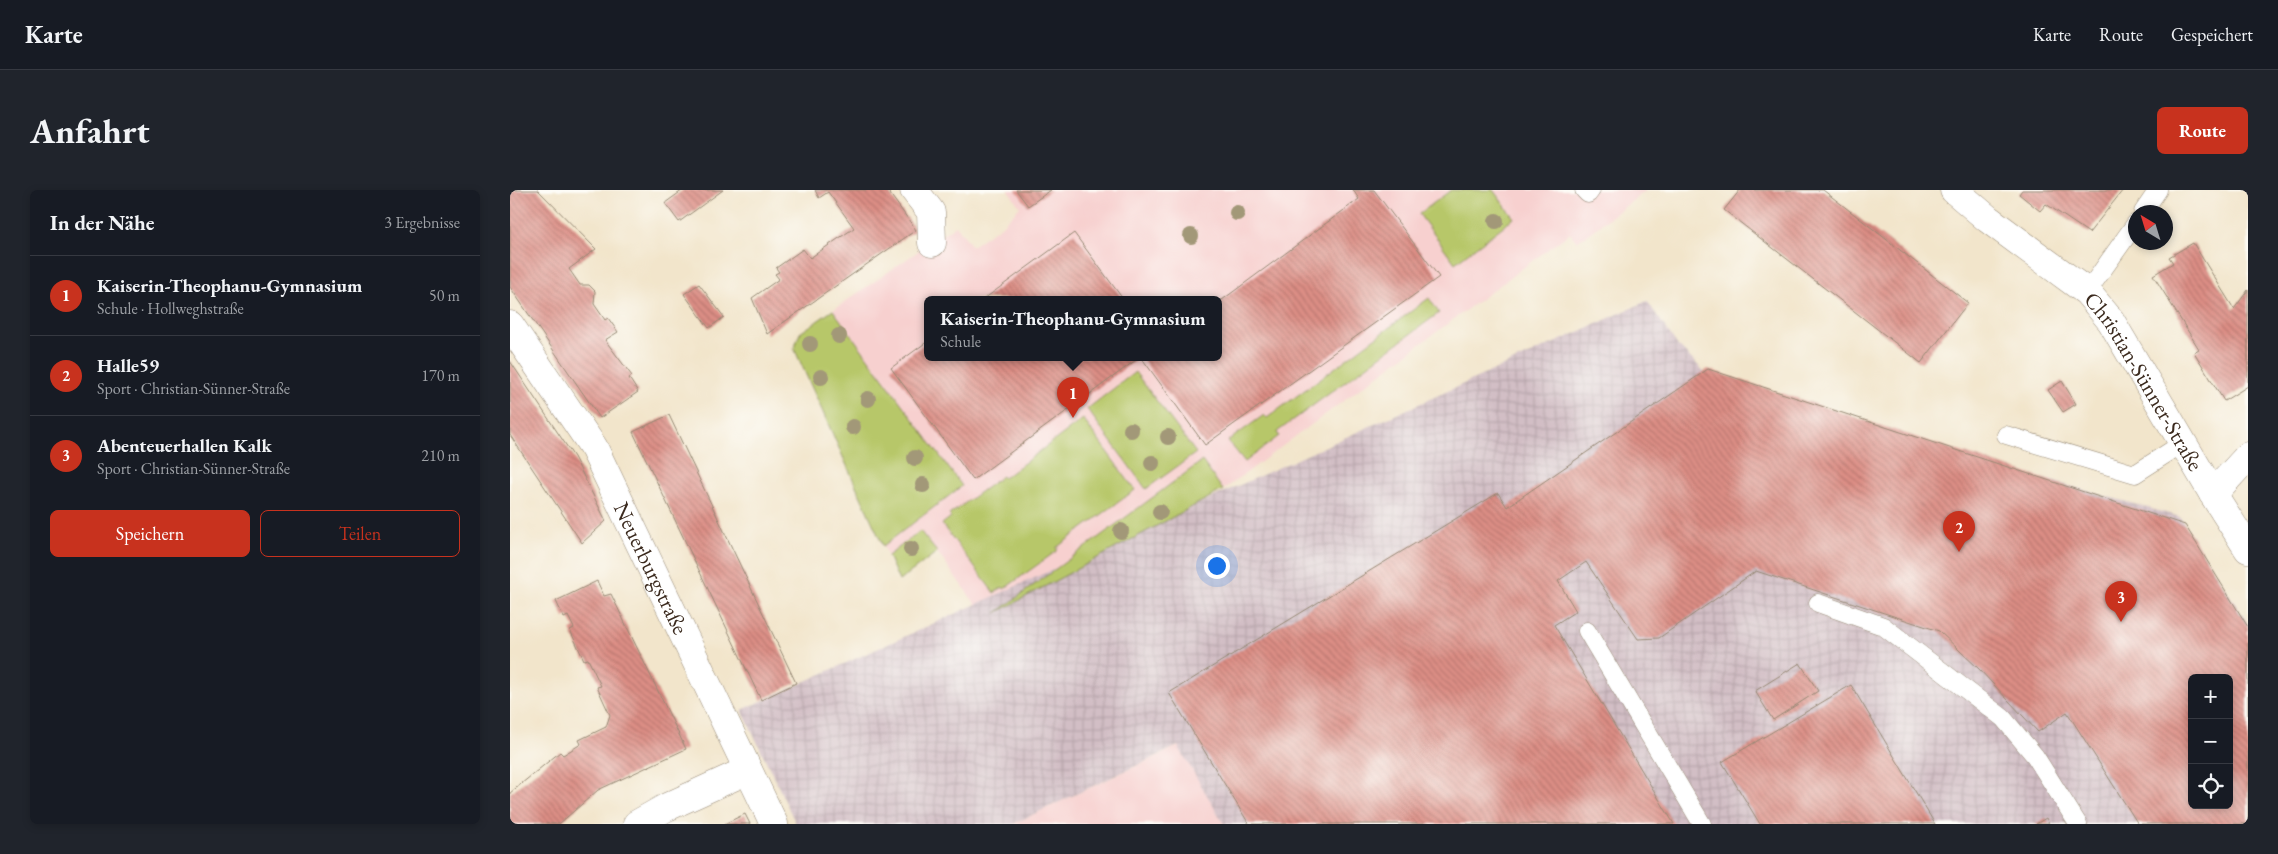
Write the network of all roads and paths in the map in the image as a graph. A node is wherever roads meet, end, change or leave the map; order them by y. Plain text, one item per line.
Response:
1 (914, 190) edge
2 (1584, 190) edge
3 (1591, 190) edge
4 (1954, 190) edge
5 (2158, 190) edge
6 (2148, 205) edge
7 (2128, 234) edge
8 (932, 242) dead end
9 (2087, 292) junction
10 (510, 325) edge
11 (2006, 435) dead end
12 (2183, 443) junction
13 (2248, 456) edge
14 (2213, 494) junction
15 (2248, 549) edge
16 (1818, 603) dead end
17 (1587, 630) dead end
18 (748, 770) junction
19 (637, 824) edge
20 (774, 824) edge
21 (1702, 824) edge
22 (2078, 824) edge

1 - 8 street
2 - 3 lane
4 - 9 street, Christian-Sünner-Straße
5 - 6 lane
7 - 9 lane
9 - 12 street, Christian-Sünner-Straße
10 - 18 street, Neuerburgstraße
11 - 12 lane
12 - 14 street, Christian-Sünner-Straße
13 - 14 street
14 - 15 street, Christian-Sünner-Straße
16 - 22 lane
17 - 21 lane
18 - 19 street
18 - 20 street, Neuerburgstraße

